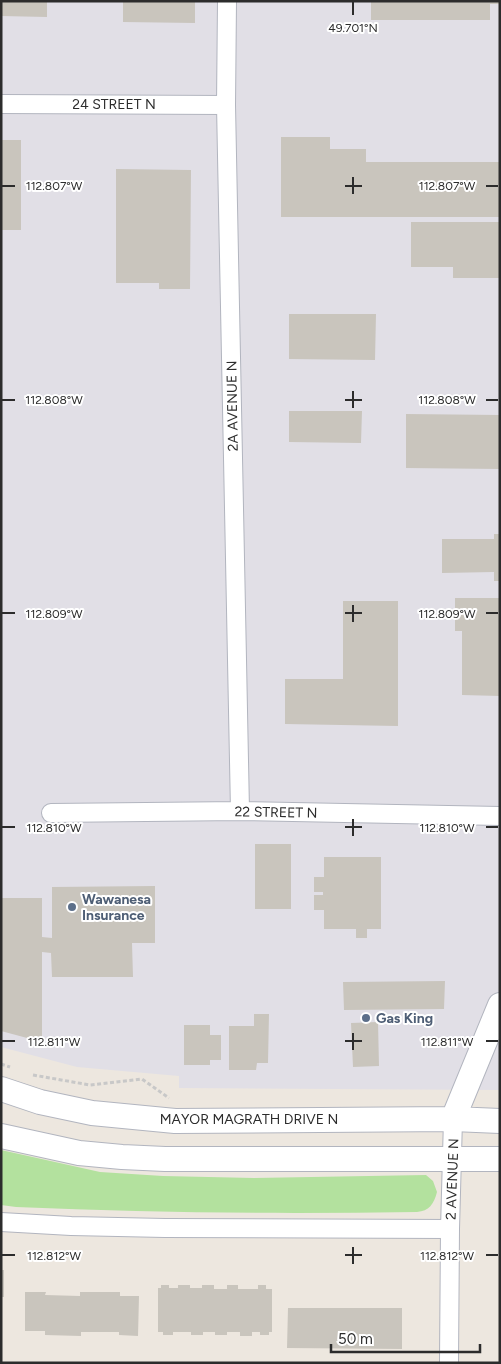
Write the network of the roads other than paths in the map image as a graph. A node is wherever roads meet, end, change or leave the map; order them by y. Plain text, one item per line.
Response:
1 (226, 1) edge
2 (1, 104) edge
3 (226, 105) junction
4 (240, 811) junction
5 (52, 813) dead end
6 (500, 816) edge
7 (500, 1005) edge
8 (1, 1090) edge
9 (453, 1119) junction
10 (500, 1121) edge
11 (1, 1136) edge
12 (453, 1158) junction
13 (500, 1159) edge
14 (1, 1222) edge
15 (450, 1229) junction
16 (449, 1363) edge

1 - 3 street, 2A AVENUE N
2 - 3 street, 24 STREET N
3 - 4 street, 2A AVENUE N
4 - 5 street, 22 STREET N
4 - 6 street, 22 STREET N
7 - 9 main road, 2 AVENUE N
8 - 9 main road, MAYOR MAGRATH DRIVE N
9 - 10 main road, MAYOR MAGRATH DRIVE N
9 - 12 street, 2 AVENUE N
11 - 12 main road
12 - 13 main road
12 - 15 street, 2 AVENUE N
14 - 15 street
15 - 16 street, 2 AVENUE N

